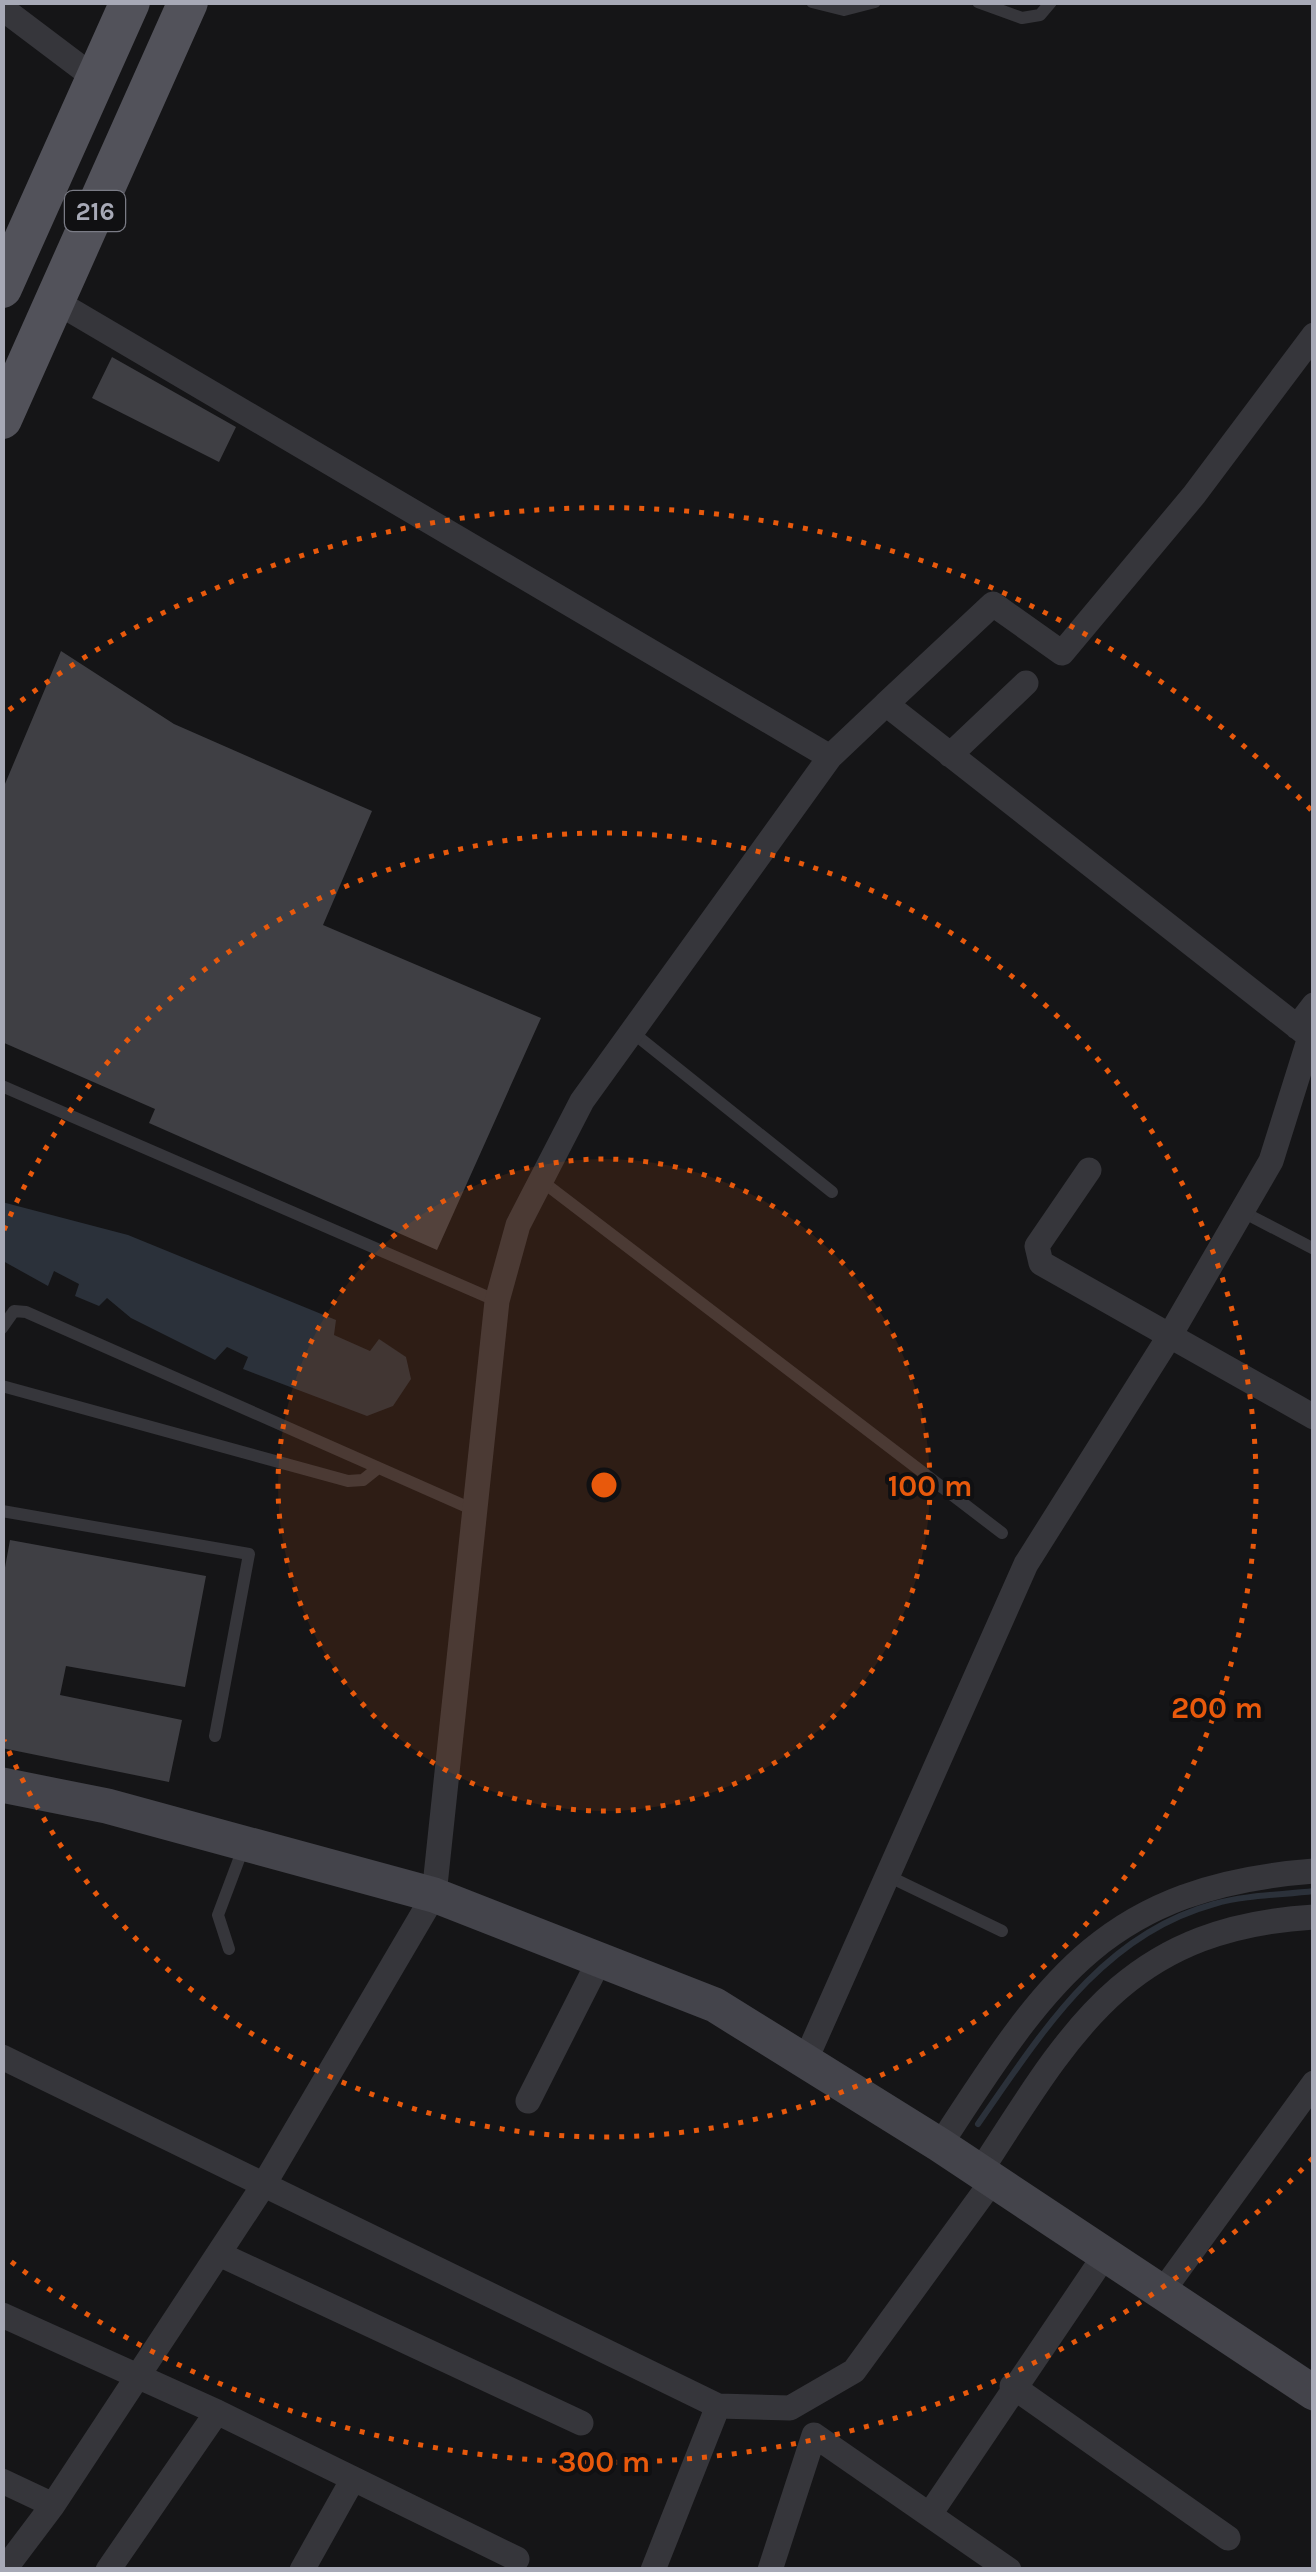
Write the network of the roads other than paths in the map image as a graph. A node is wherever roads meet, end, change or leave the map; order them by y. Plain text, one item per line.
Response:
1 (188, 2) edge
2 (812, 2) edge
3 (874, 2) edge
4 (978, 2) edge
5 (1051, 2) edge
6 (2, 8) edge
7 (120, 8) edge
8 (96, 79) junction
9 (2, 288) edge
10 (55, 300) junction
11 (1314, 335) edge
12 (2, 419) edge
13 (1026, 683) dead end
14 (886, 704) junction
15 (950, 754) junction
16 (830, 757) junction
17 (1314, 1005) edge
18 (632, 1032) junction
19 (1307, 1034) edge
20 (2, 1086) edge
21 (1089, 1170) dead end
22 (540, 1179) junction
23 (832, 1192) dead end
24 (1241, 1211) junction
25 (1314, 1249) edge
26 (497, 1301) junction
27 (2, 1328) edge
28 (1168, 1337) junction
29 (2, 1386) edge
30 (1314, 1417) edge
31 (378, 1468) junction
32 (474, 1510) junction
33 (2, 1511) edge
34 (1002, 1533) dead end
35 (215, 1736) dead end
36 (2, 1785) edge
37 (244, 1843) junction
38 (1314, 1870) edge
39 (888, 1876) junction
40 (434, 1895) junction
41 (1314, 1917) edge
42 (1002, 1930) dead end
43 (229, 1949) dead end
44 (601, 1957) junction
45 (2, 2058) edge
46 (806, 2059) junction
47 (1314, 2083) edge
48 (528, 2101) dead end
49 (940, 2145) junction
50 (986, 2176) junction
51 (263, 2186) junction
52 (219, 2254) junction
53 (1105, 2255) junction
54 (1162, 2292) junction
55 (2, 2314) edge
56 (138, 2376) junction
57 (1012, 2386) junction
58 (1314, 2392) edge
59 (718, 2406) junction
60 (217, 2412) junction
61 (581, 2423) dead end
62 (354, 2478) junction
63 (2, 2482) edge
64 (53, 2505) junction
65 (930, 2514) junction
66 (1228, 2538) dead end
67 (518, 2559) dead end
68 (4, 2570) edge
69 (108, 2570) edge
70 (302, 2570) edge
71 (653, 2570) edge
72 (770, 2570) edge
73 (1009, 2570) edge

1 - 10 main road, 216
2 - 3 lane
4 - 5 lane
6 - 8 street
7 - 8 main road, 216
8 - 9 main road, 216
10 - 12 main road, 216
10 - 16 street
11 - 14 street
13 - 15 street
14 - 15 street
14 - 16 street
15 - 19 street
16 - 18 street
17 - 19 street
18 - 22 street
18 - 23 lane
19 - 24 street
20 - 26 lane
21 - 28 street
22 - 26 street
22 - 34 lane
24 - 25 lane
24 - 28 street
26 - 32 street
27 - 31 lane
28 - 30 street
28 - 39 street
29 - 31 lane
31 - 32 lane
32 - 40 street
33 - 35 lane
36 - 37 main road
37 - 40 main road
37 - 43 lane
38 - 49 street
39 - 42 lane
39 - 46 street
40 - 44 main road
40 - 51 street
41 - 50 street
44 - 46 main road
44 - 48 street
45 - 51 street
46 - 49 main road
47 - 54 street
49 - 50 main road
50 - 53 main road
50 - 59 street
51 - 52 street
51 - 59 street
52 - 56 street
52 - 61 street
53 - 54 main road
53 - 57 street
54 - 58 main road
55 - 56 street
56 - 60 street
56 - 64 street
57 - 65 street
57 - 66 street
59 - 71 street
60 - 62 street
60 - 69 street
62 - 67 street
62 - 70 street
63 - 64 street
64 - 68 street
65 - 72 street
65 - 73 street

